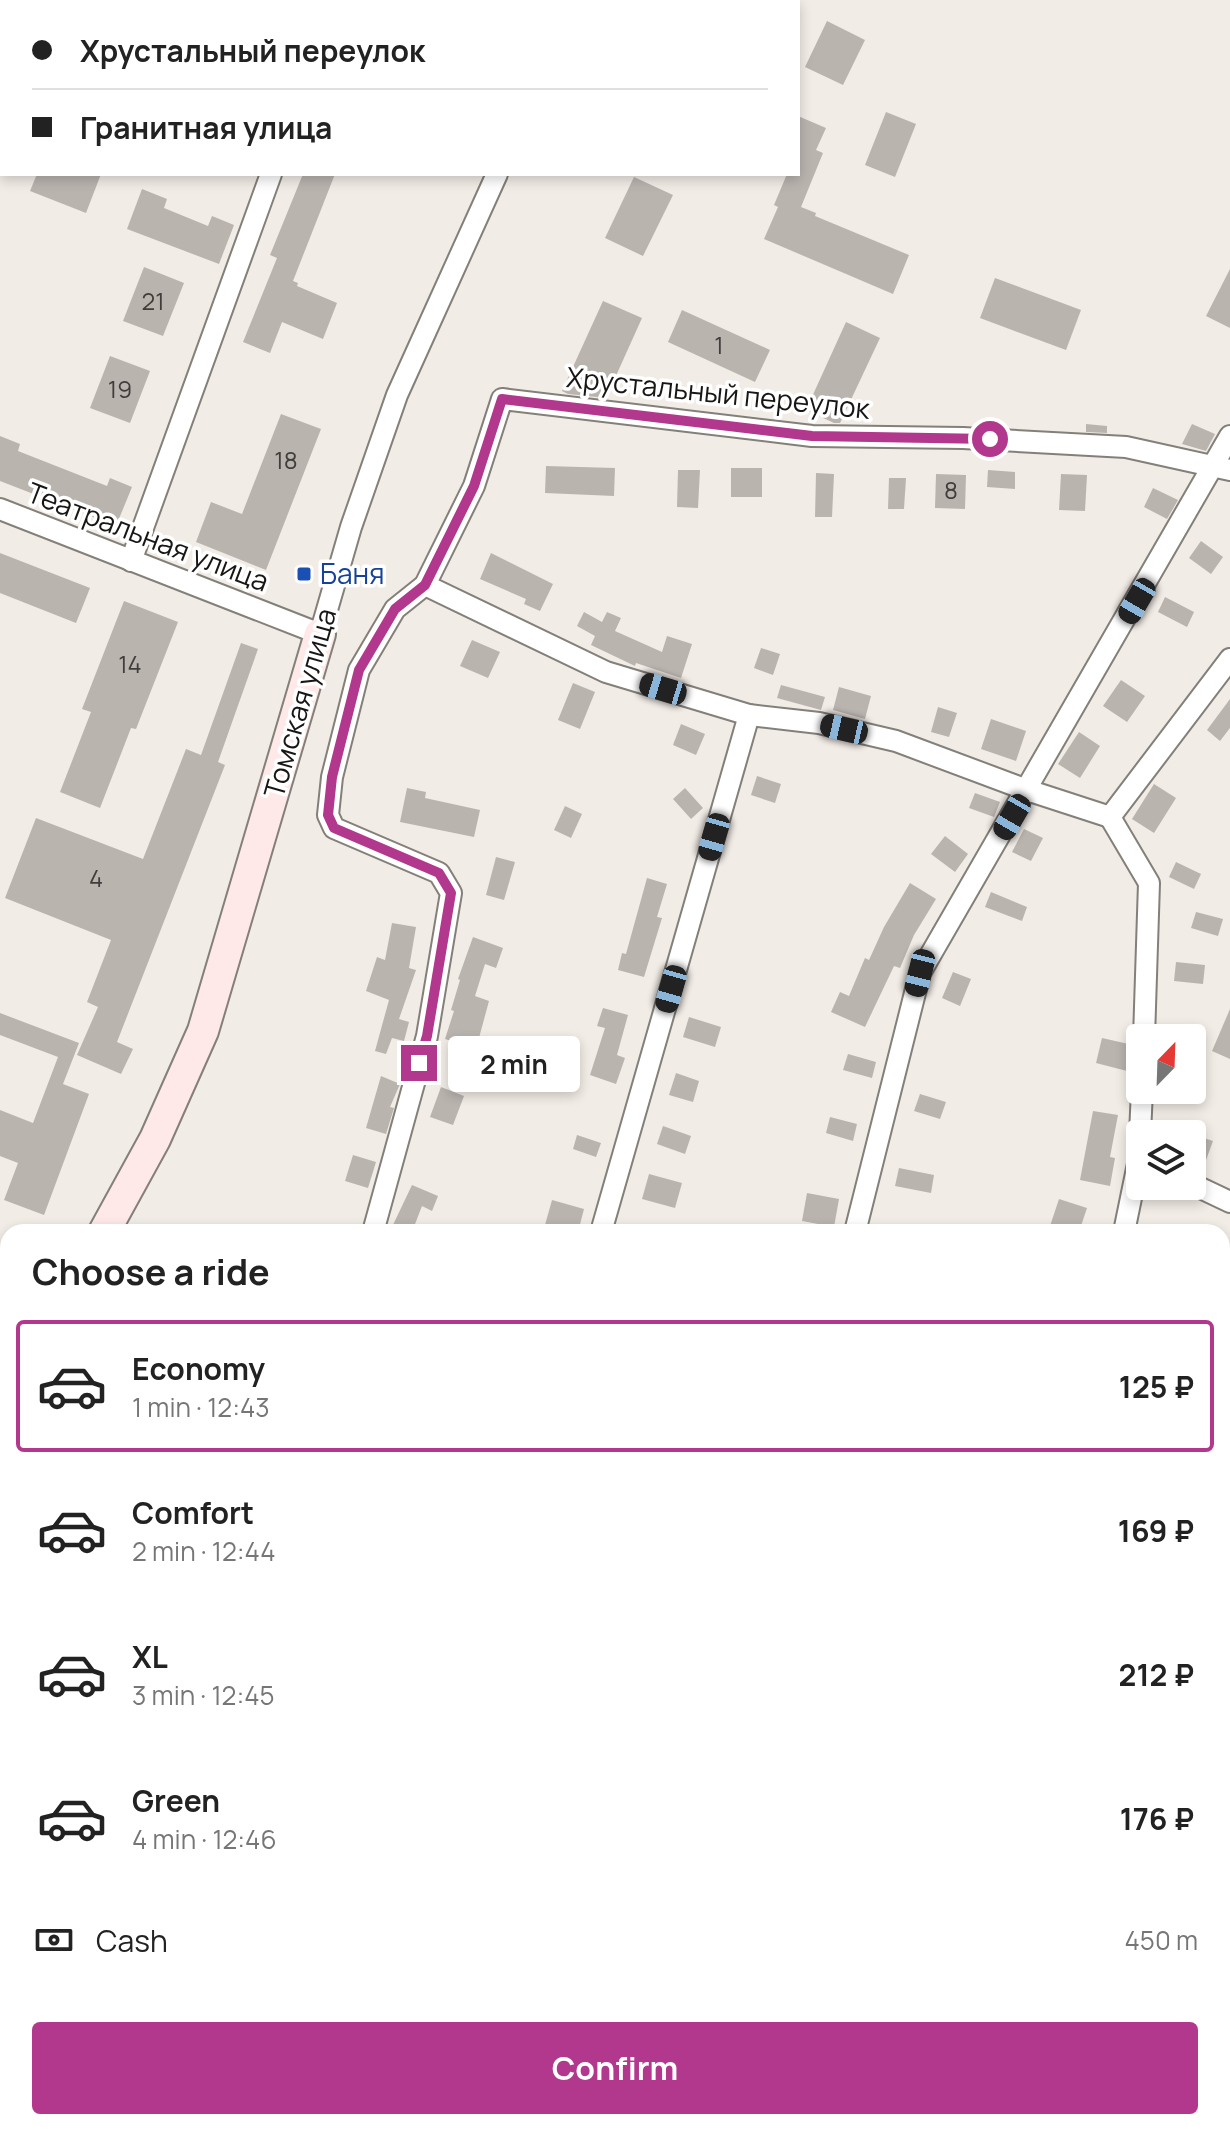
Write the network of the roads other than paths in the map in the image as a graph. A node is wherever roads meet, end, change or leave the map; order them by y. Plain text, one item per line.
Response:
1 (270, 176) edge
2 (496, 176) edge
3 (1230, 436) edge
4 (1222, 468) edge
5 (0, 509) edge
6 (131, 561) junction
7 (425, 585) junction
8 (320, 634) junction
9 (1230, 659) edge
10 (749, 715) junction
11 (1027, 790) junction
12 (1110, 817) junction
13 (1144, 1024) edge
14 (1206, 1191) edge
15 (1131, 1200) edge
16 (1230, 1202) edge
17 (108, 1224) edge
18 (375, 1224) edge
19 (603, 1224) edge
20 (857, 1224) edge
21 (1126, 1224) edge

1 - 6 street
2 - 8 street, Томская улица
3 - 4 street
4 - 7 street, Хрустальный переулок
4 - 11 street
5 - 6 street, Театральная улица
6 - 8 street, Театральная улица
7 - 10 street
7 - 18 street
8 - 17 street, Томская улица
9 - 12 street
10 - 11 street
10 - 19 street
11 - 12 street
11 - 20 street
12 - 13 street
14 - 16 street
15 - 21 street

